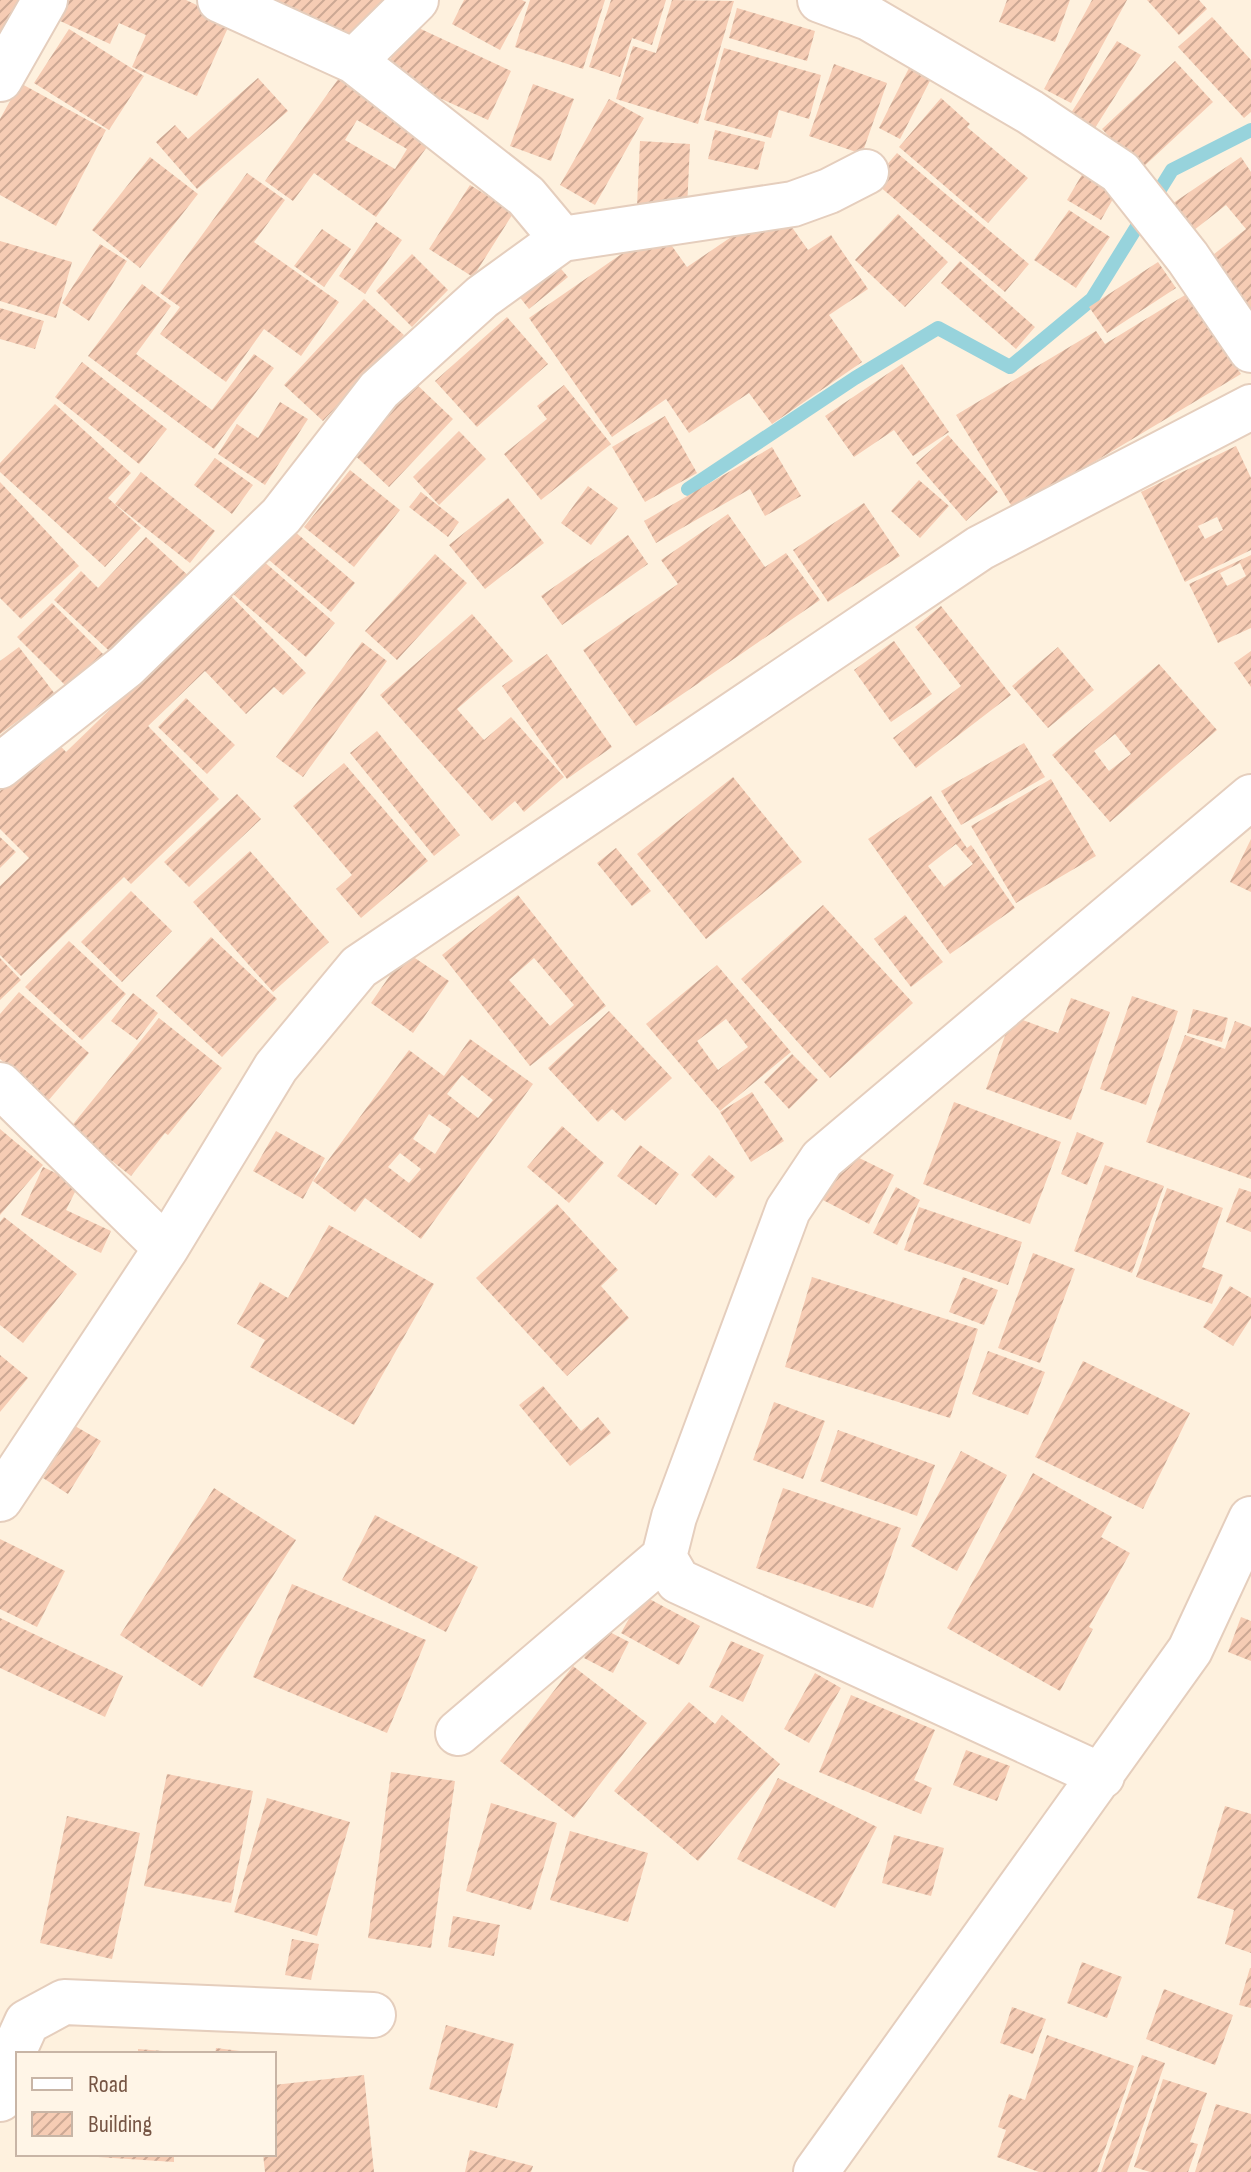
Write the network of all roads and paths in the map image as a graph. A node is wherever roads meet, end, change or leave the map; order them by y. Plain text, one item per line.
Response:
1 (45, 0) edge
2 (220, 0) edge
3 (416, 0) edge
4 (820, 0) edge
5 (872, 9) edge
6 (354, 61) junction
7 (0, 79) edge
8 (866, 172) dead end
9 (562, 239) junction
10 (1251, 350) edge
11 (1251, 407) edge
12 (0, 766) edge
13 (1251, 797) edge
14 (0, 1085) edge
15 (166, 1248) junction
16 (0, 1499) edge
17 (1251, 1519) edge
18 (664, 1557) junction
19 (458, 1733) dead end
20 (1102, 1776) junction
21 (373, 2015) dead end
22 (0, 2099) edge
23 (816, 2172) edge

1 - 7 street
2 - 6 street
3 - 6 street
4 - 5 street
5 - 10 street
6 - 9 street
8 - 9 street
9 - 12 street
11 - 15 street
13 - 18 street
14 - 15 street
15 - 16 street
17 - 20 street
18 - 19 street
18 - 20 street
20 - 23 street
21 - 22 street

